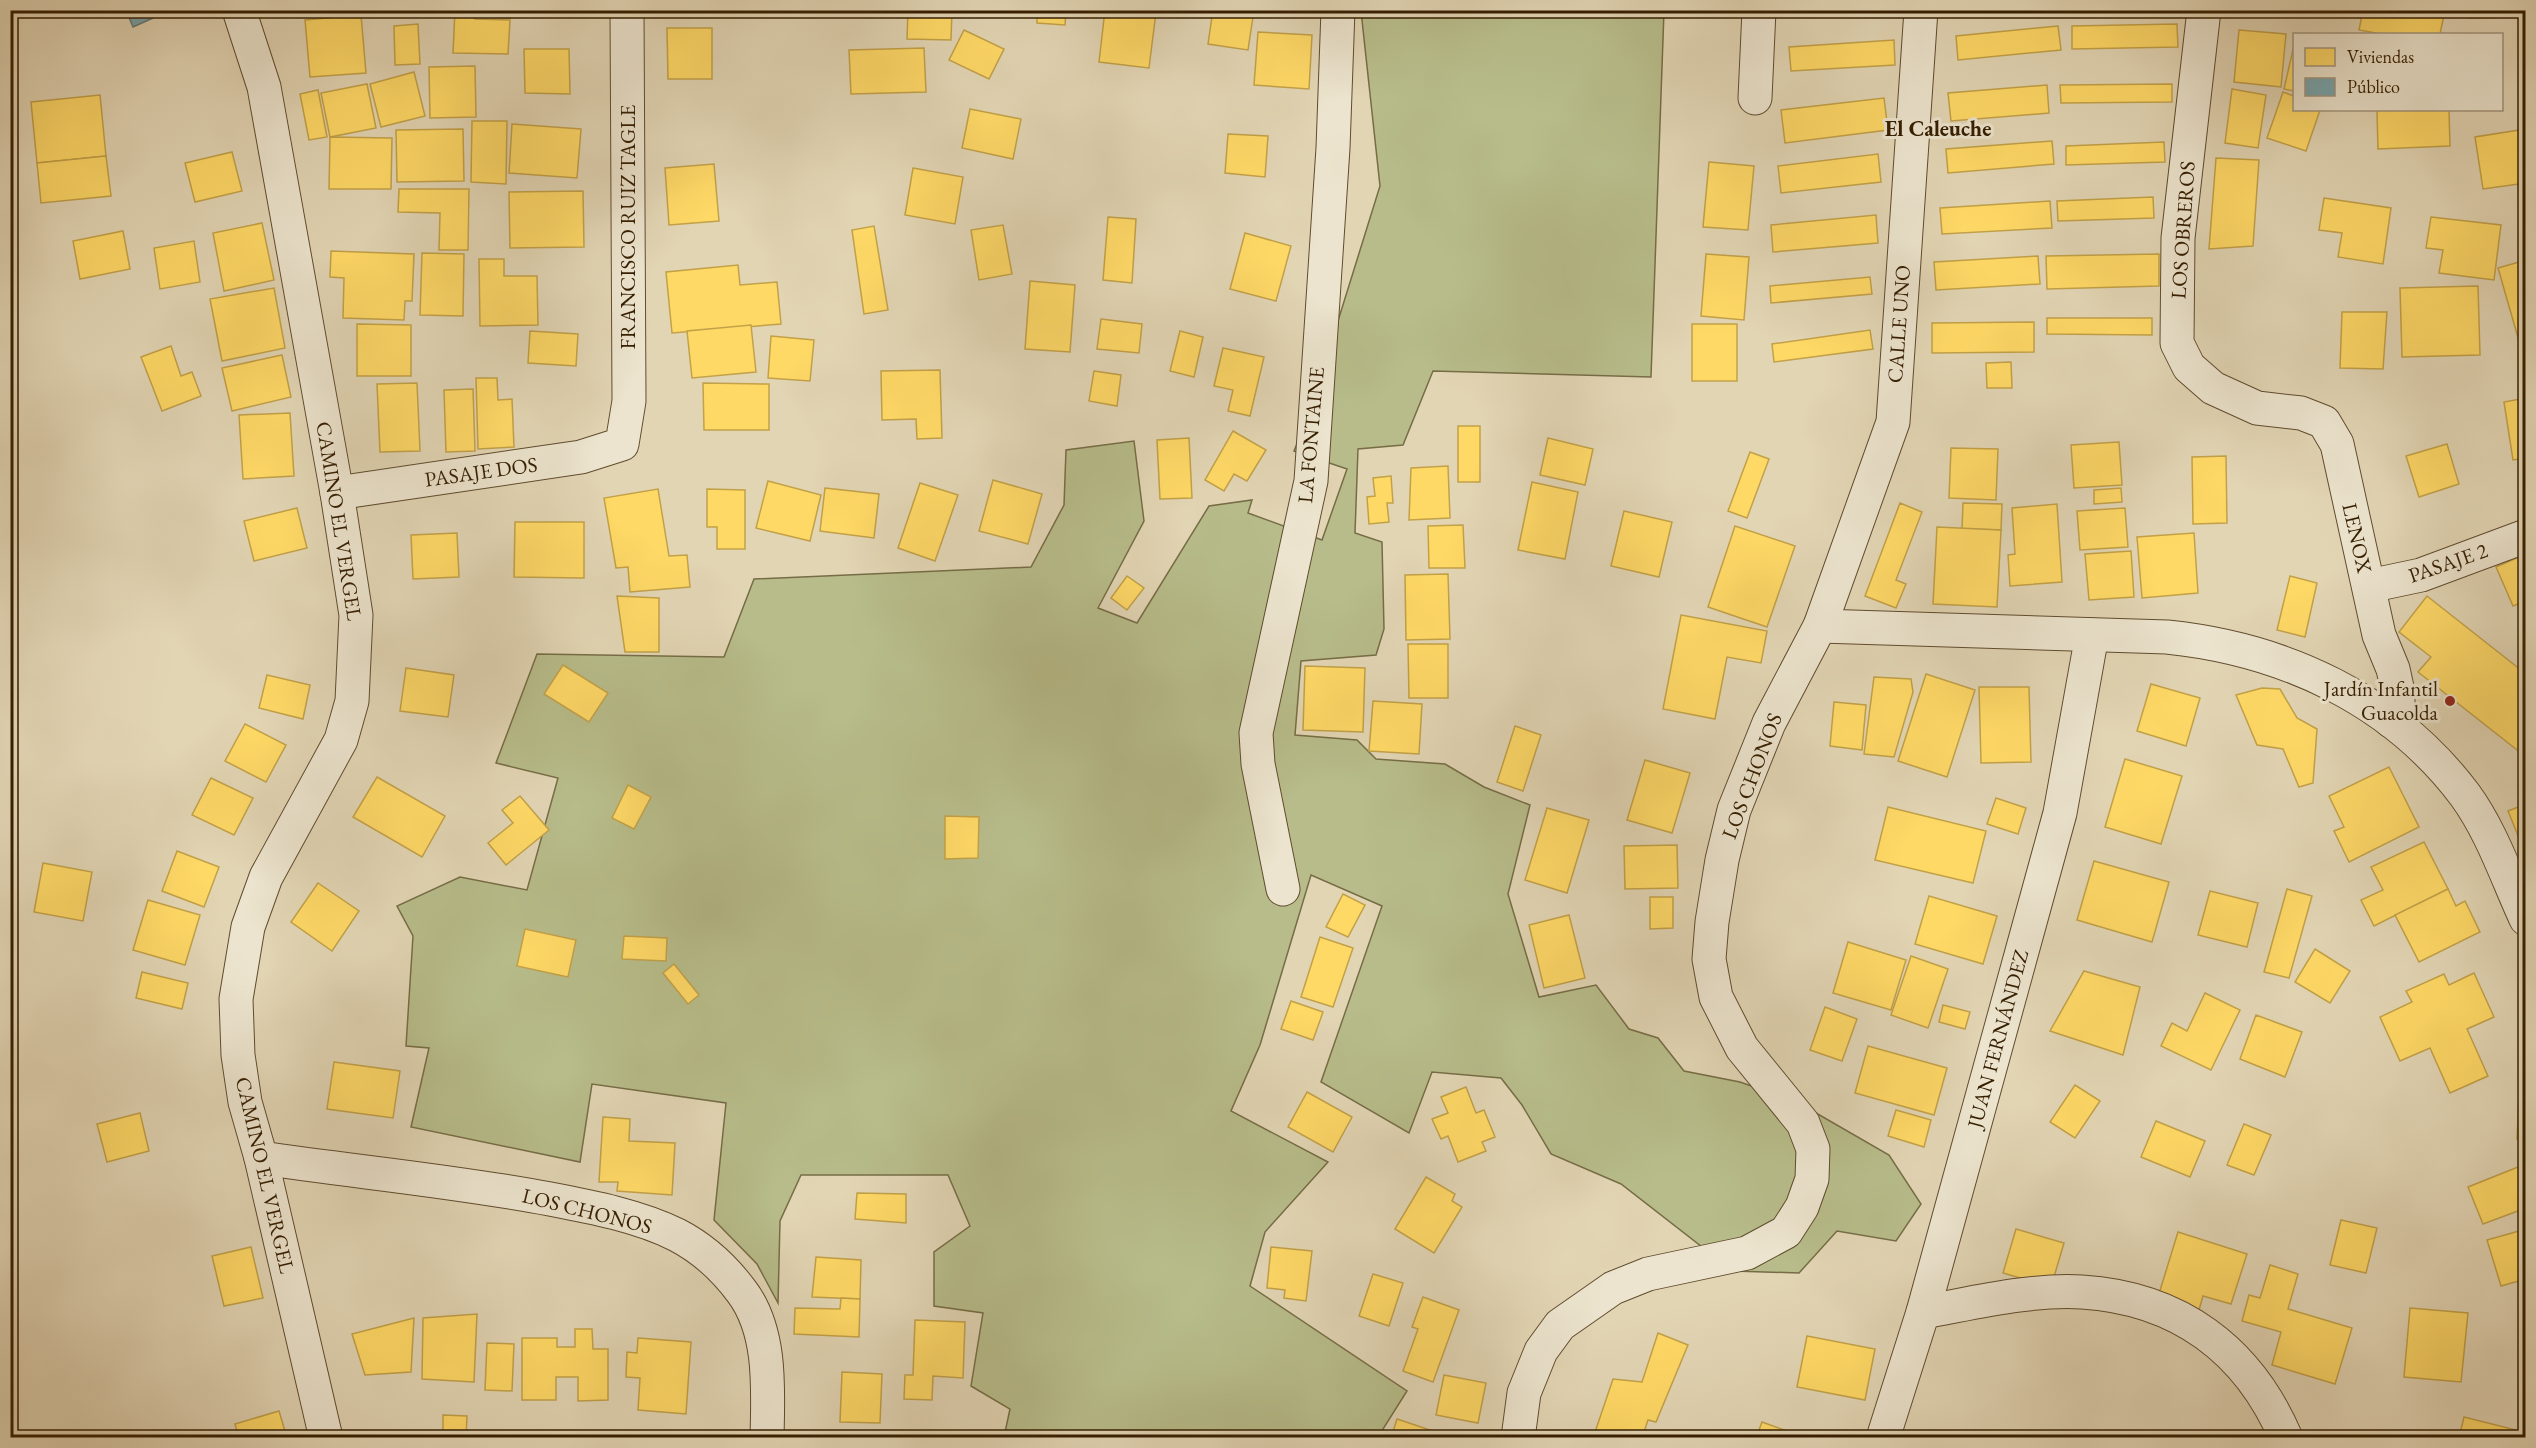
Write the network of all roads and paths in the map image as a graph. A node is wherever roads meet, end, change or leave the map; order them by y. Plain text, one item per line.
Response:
1 (239, 10) edge
2 (627, 10) edge
3 (1338, 10) edge
4 (1759, 10) edge
5 (1921, 10) edge
6 (2204, 10) edge
7 (1755, 98) dead end
8 (2257, 408) joint
9 (622, 444) joint
10 (338, 493) junction
11 (2526, 536) edge
12 (2369, 586) junction
13 (1820, 626) junction
14 (2092, 635) junction
15 (2391, 720) junction
16 (1283, 889) dead end
17 (2526, 919) edge
18 (261, 1158) junction
19 (1923, 1311) junction
20 (327, 1437) edge
21 (767, 1437) edge
22 (1518, 1437) edge
23 (1883, 1437) edge
24 (2286, 1437) edge

1 - 10 street, CAMINO EL VERGEL
2 - 9 street, FRANCISCO RUIZ TAGLE
3 - 16 street, LA FONTAINE
4 - 7 street
5 - 13 street, CALLE UNO
6 - 8 street, LOS OBREROS
8 - 12 street, LENOX
9 - 10 street, PASAJE DOS
10 - 18 street, CAMINO EL VERGEL
11 - 12 street, PASAJE 2
12 - 15 street, LENOX
13 - 14 street
13 - 22 street, LOS CHONOS
14 - 15 street
14 - 19 street, JUAN FERNÁNDEZ
15 - 17 street
18 - 20 street, CAMINO EL VERGEL
18 - 21 street, LOS CHONOS
19 - 23 street, JUAN FERNÁNDEZ
19 - 24 street

